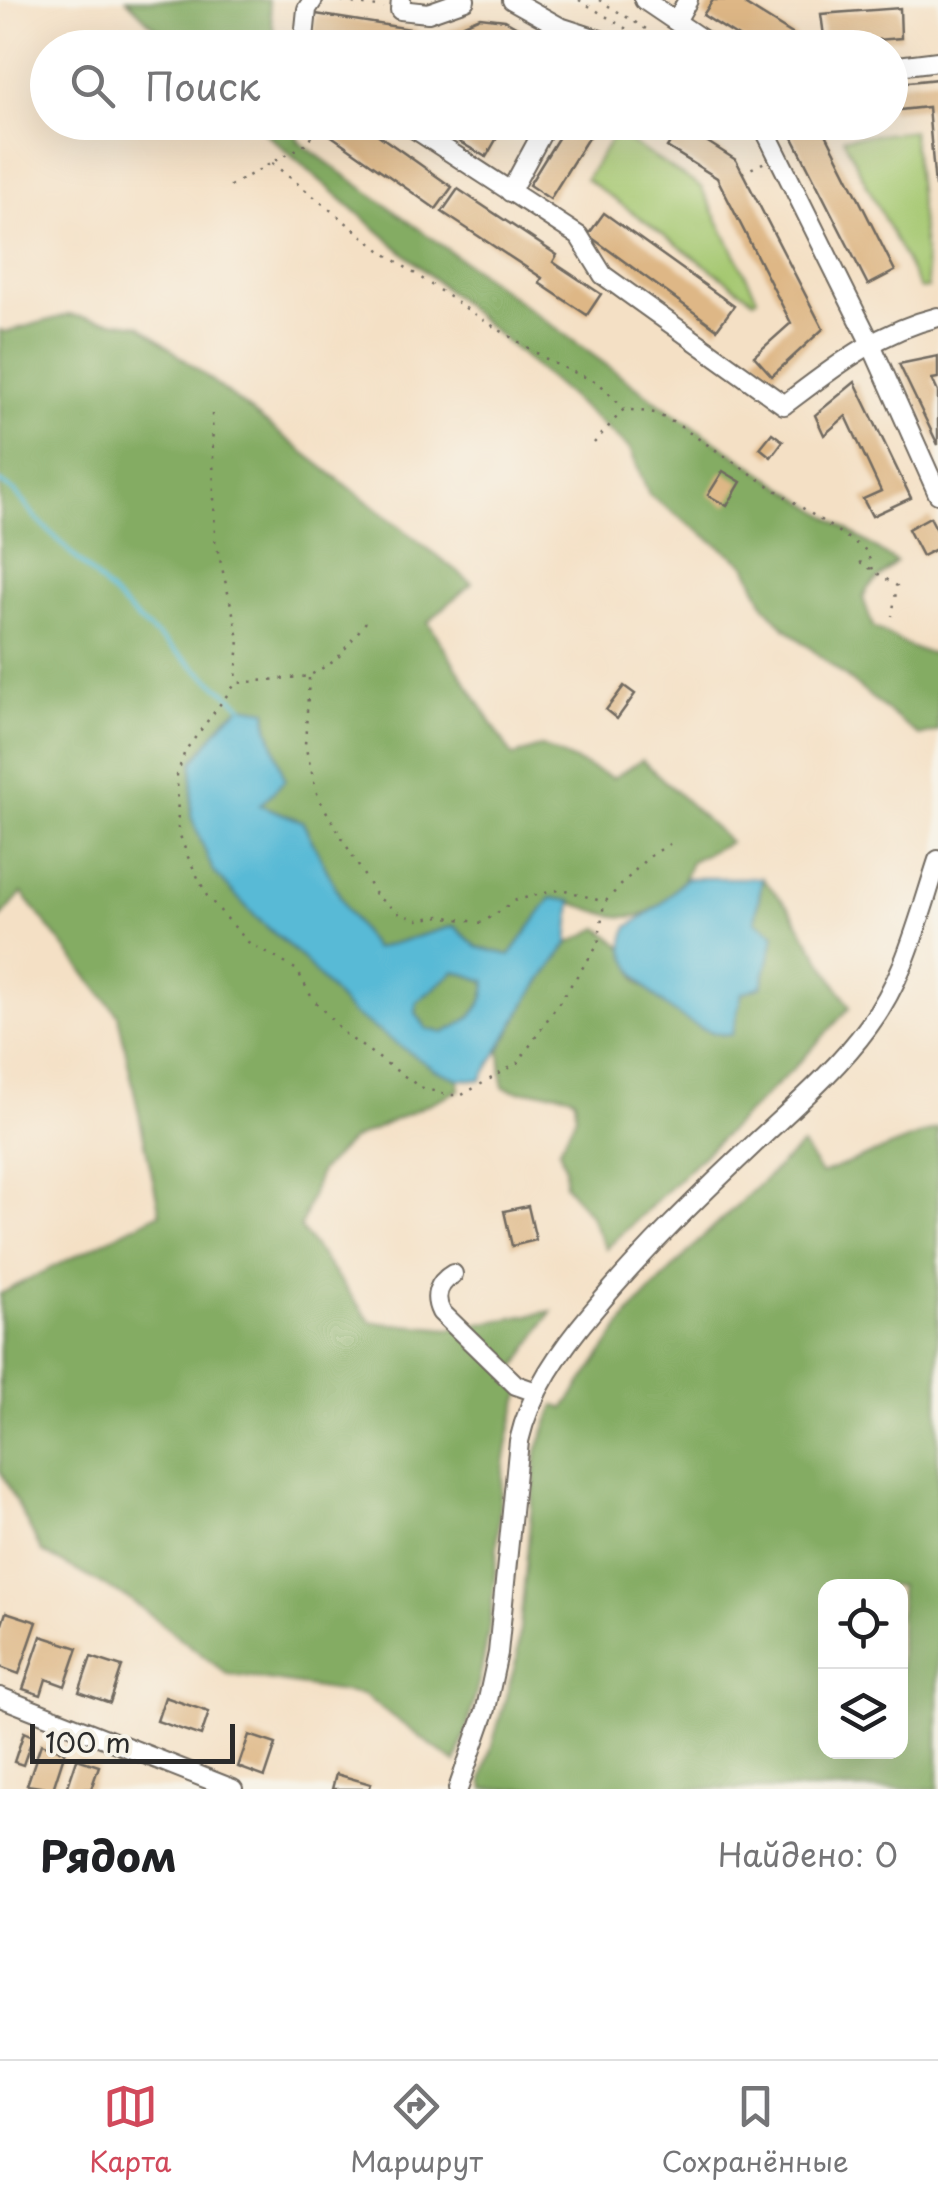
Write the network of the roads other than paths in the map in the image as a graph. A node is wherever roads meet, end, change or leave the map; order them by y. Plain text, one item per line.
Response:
1 (313, 0) edge
2 (465, 0) edge
3 (512, 0) edge
4 (644, 0) edge
5 (688, 0) edge
6 (401, 5) edge
7 (676, 21) junction
8 (305, 30) edge
9 (566, 30) edge
10 (689, 30) edge
11 (938, 61) edge
12 (908, 65) edge
13 (431, 140) edge
14 (538, 140) edge
15 (770, 140) edge
16 (510, 192) junction
17 (938, 316) edge
18 (870, 342) junction
19 (938, 494) edge
20 (938, 860) edge
21 (453, 1274) dead end
22 (536, 1392) junction
23 (0, 1696) edge
24 (233, 1789) edge
25 (458, 1789) edge

1 - 8 street
2 - 6 street
3 - 9 street
4 - 7 street
5 - 7 street
7 - 10 street
11 - 12 street
13 - 16 street
14 - 16 street
15 - 18 street
16 - 18 street
17 - 18 street
18 - 19 street
20 - 22 street
21 - 22 street
22 - 25 street
23 - 24 street

